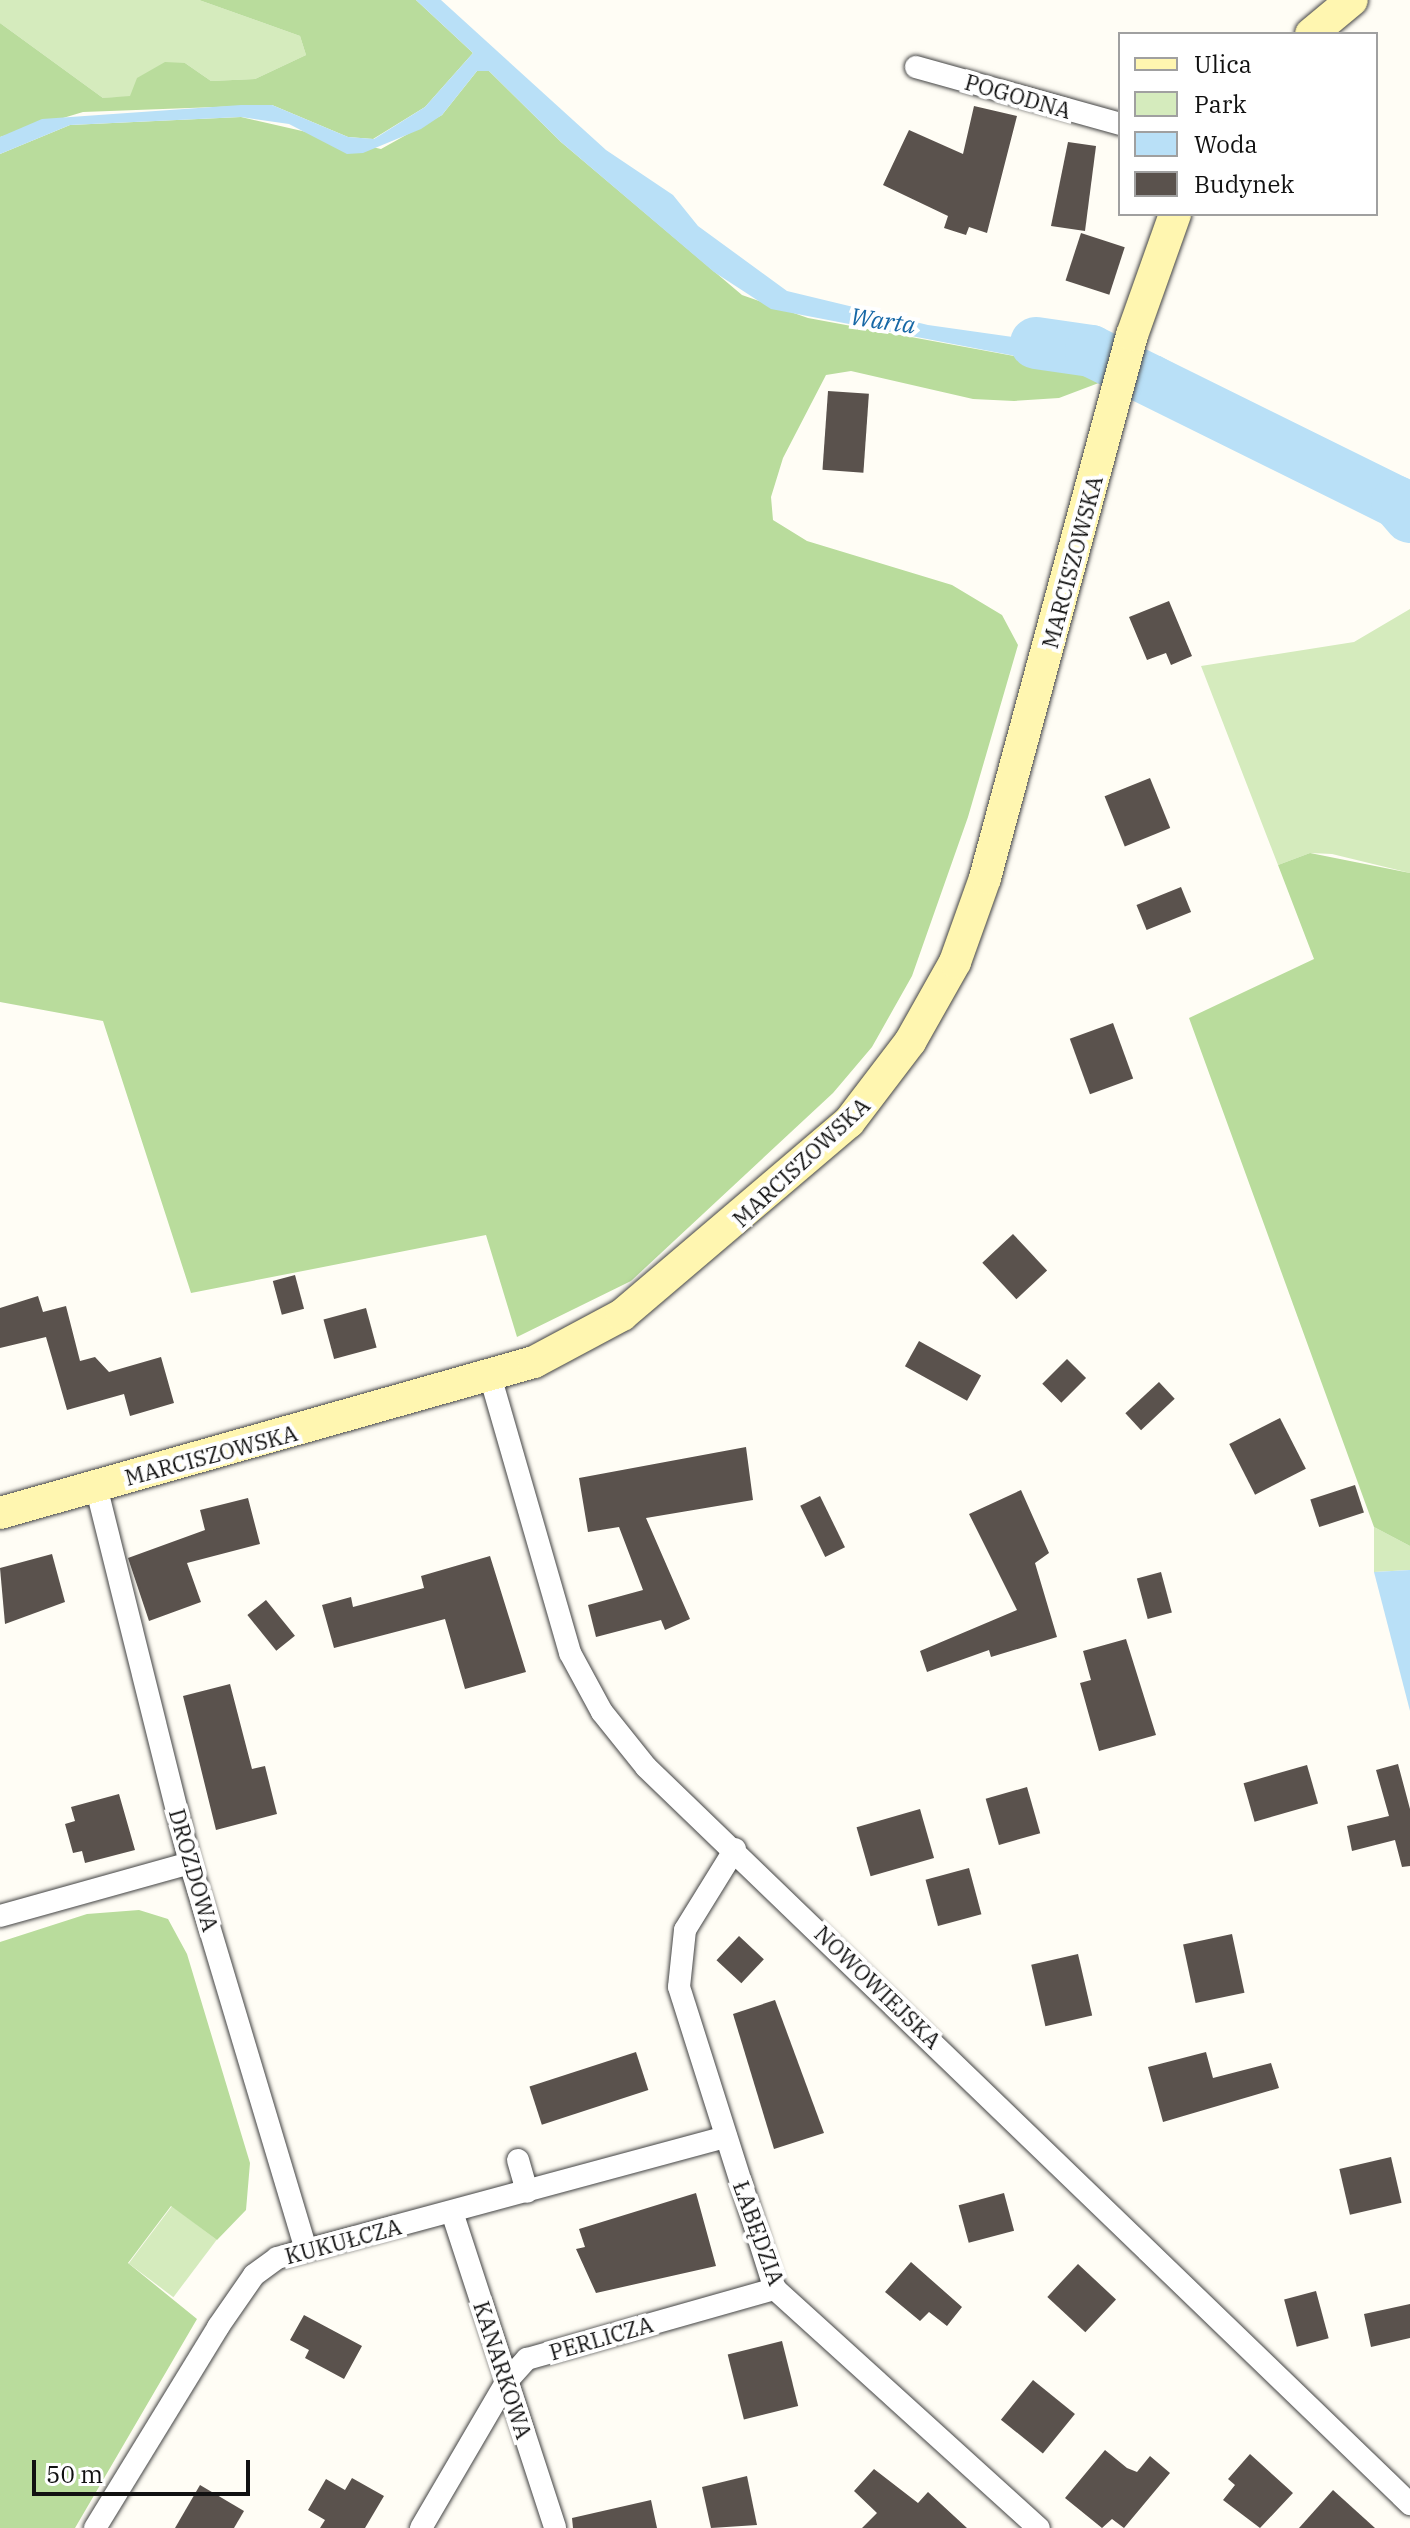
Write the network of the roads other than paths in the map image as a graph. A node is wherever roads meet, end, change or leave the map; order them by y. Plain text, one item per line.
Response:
1 (1352, 0) edge
2 (1313, 32) edge
3 (916, 67) dead end
4 (1118, 123) edge
5 (1174, 216) edge
6 (491, 1379) junction
7 (96, 1486) junction
8 (0, 1513) edge
9 (735, 1849) junction
10 (190, 1863) junction
11 (0, 1916) edge
12 (726, 2137) junction
13 (518, 2160) dead end
14 (527, 2192) junction
15 (452, 2212) junction
16 (306, 2250) junction
17 (775, 2289) junction
18 (507, 2381) junction
19 (1410, 2504) edge
20 (95, 2528) edge
21 (421, 2528) edge
22 (555, 2528) edge
23 (1039, 2528) edge

1 - 2 street
3 - 4 street, POGODNA
5 - 6 street, MARCISZOWSKA
6 - 7 street, MARCISZOWSKA
6 - 9 street, NOWOWIEJSKA
7 - 8 street, MARCISZOWSKA
7 - 10 street, DROZDOWA
9 - 12 street, ŁABĘDZIA
9 - 19 street, NOWOWIEJSKA
10 - 11 street
10 - 16 street, DROZDOWA
12 - 14 street, KUKUŁCZA
12 - 17 street, ŁABĘDZIA
13 - 14 street
14 - 15 street, KUKUŁCZA
15 - 16 street, KUKUŁCZA
15 - 18 street, KANARKOWA
16 - 20 street, KUKUŁCZA
17 - 18 street, PERLICZA
17 - 23 street, ŁABĘDZIA
18 - 21 street, PERLICZA
18 - 22 street, KANARKOWA

